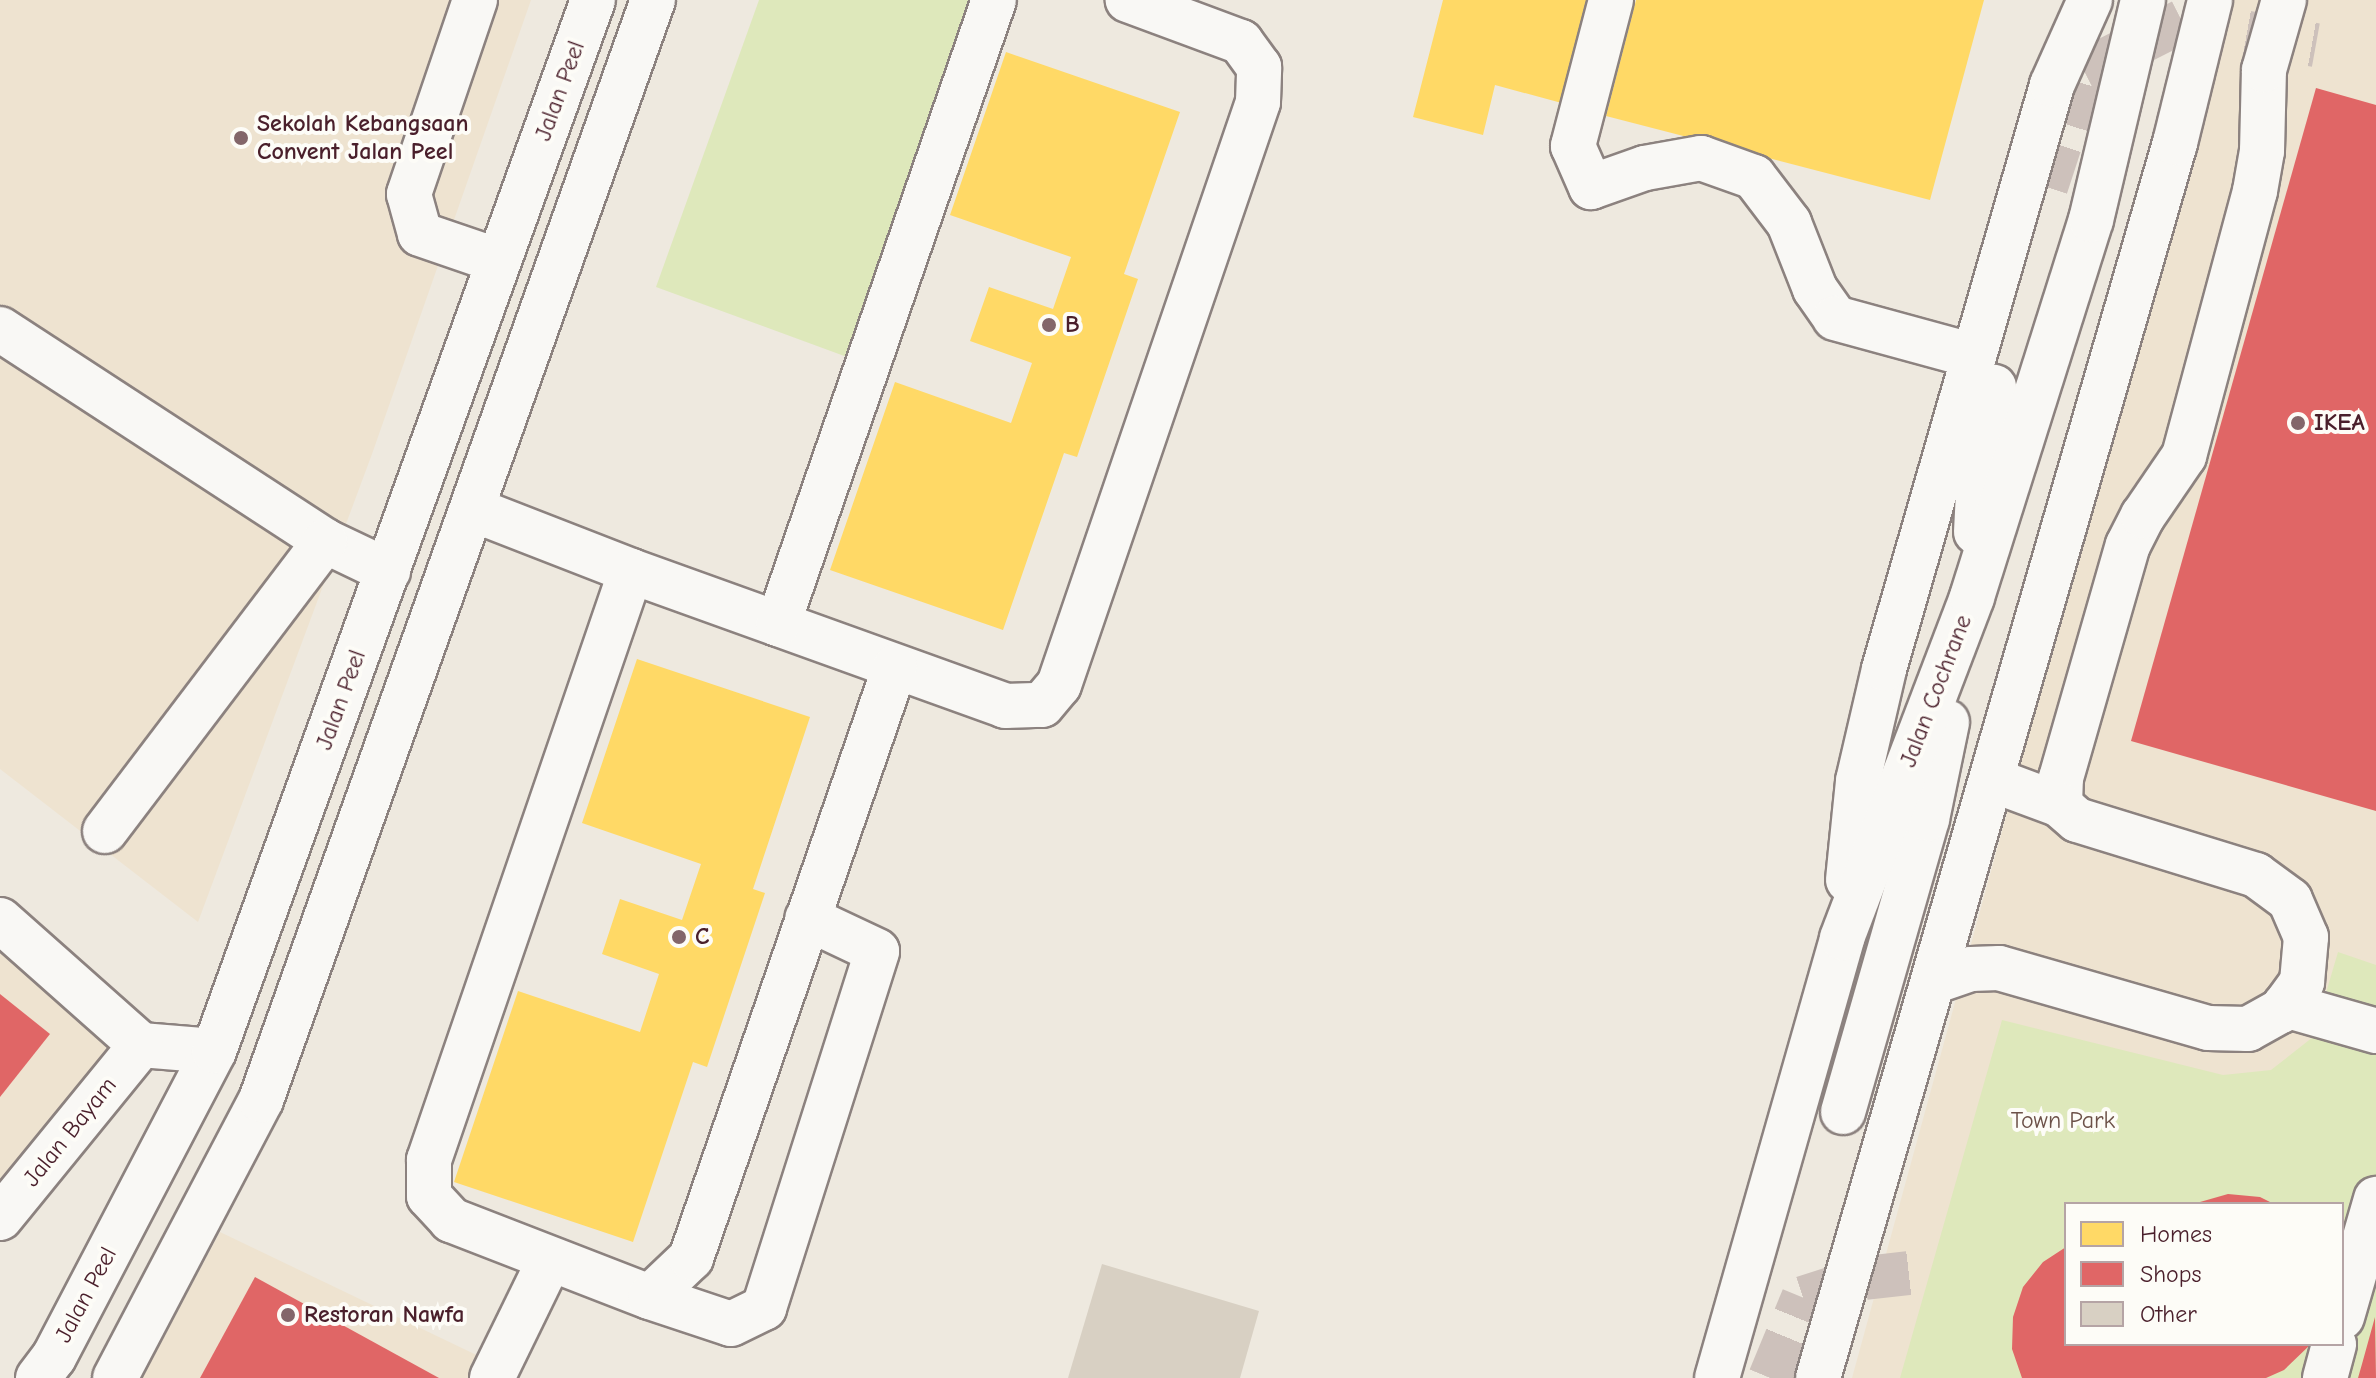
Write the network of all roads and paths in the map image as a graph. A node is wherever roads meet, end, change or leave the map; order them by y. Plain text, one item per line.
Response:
1 (475, 0) edge
2 (593, 0) edge
3 (653, 0) edge
4 (994, 0) edge
5 (1128, 0) edge
6 (1611, 0) edge
7 (2090, 0) edge
8 (2143, 0) edge
9 (2210, 0) edge
10 (2227, 0) edge
11 (2284, 0) edge
12 (2175, 143) junction
13 (2046, 187) tunnel mouth
14 (499, 261) junction
15 (0, 329) edge
16 (1974, 356) junction
17 (472, 509) junction
18 (325, 541) junction
19 (388, 571) junction
20 (631, 571) junction
21 (1972, 597) junction
22 (778, 624) junction
23 (895, 667) junction
24 (1993, 780) junction
25 (2060, 805) junction
26 (105, 831) dead end
27 (807, 918) junction
28 (0, 920) edge
29 (1842, 938) junction
30 (1933, 982) junction
31 (2285, 1005) junction
32 (2376, 1031) edge
33 (141, 1045) junction
34 (214, 1051) junction
35 (1843, 1112) dead end
36 (2376, 1199) edge
37 (0, 1218) edge
38 (549, 1261) junction
39 (650, 1297) junction
40 (2344, 1310) edge
41 (2333, 1346) edge
42 (38, 1378) edge
43 (115, 1378) edge
44 (492, 1378) edge
45 (1717, 1378) edge
46 (1818, 1378) edge
47 (2325, 1378) edge

1 - 14 street
2 - 14 street, Jalan Peel
3 - 17 street
4 - 22 street
5 - 23 street
6 - 16 street
7 - 16 street
8 - 21 street, Jalan Cochrane
9 - 12 street
10 - 12 street
11 - 25 street
12 - 24 street
13 - 21 street
14 - 19 street, Jalan Peel
15 - 18 street
16 - 29 street
17 - 20 street
17 - 43 street
18 - 19 street
18 - 26 street
19 - 34 street, Jalan Peel
20 - 22 street
20 - 38 street
21 - 29 street, Jalan Cochrane
21 - 35 street
22 - 23 street
23 - 27 street
24 - 25 street
24 - 30 street
25 - 31 street
27 - 39 street
27 - 39 street
28 - 33 street
29 - 45 street, Jalan Cochrane
30 - 31 street
30 - 46 street
31 - 32 street
33 - 34 street
33 - 37 street, Jalan Bayam
34 - 42 street, Jalan Peel
36 - 40 street
38 - 39 street
38 - 44 street
41 - 47 street

